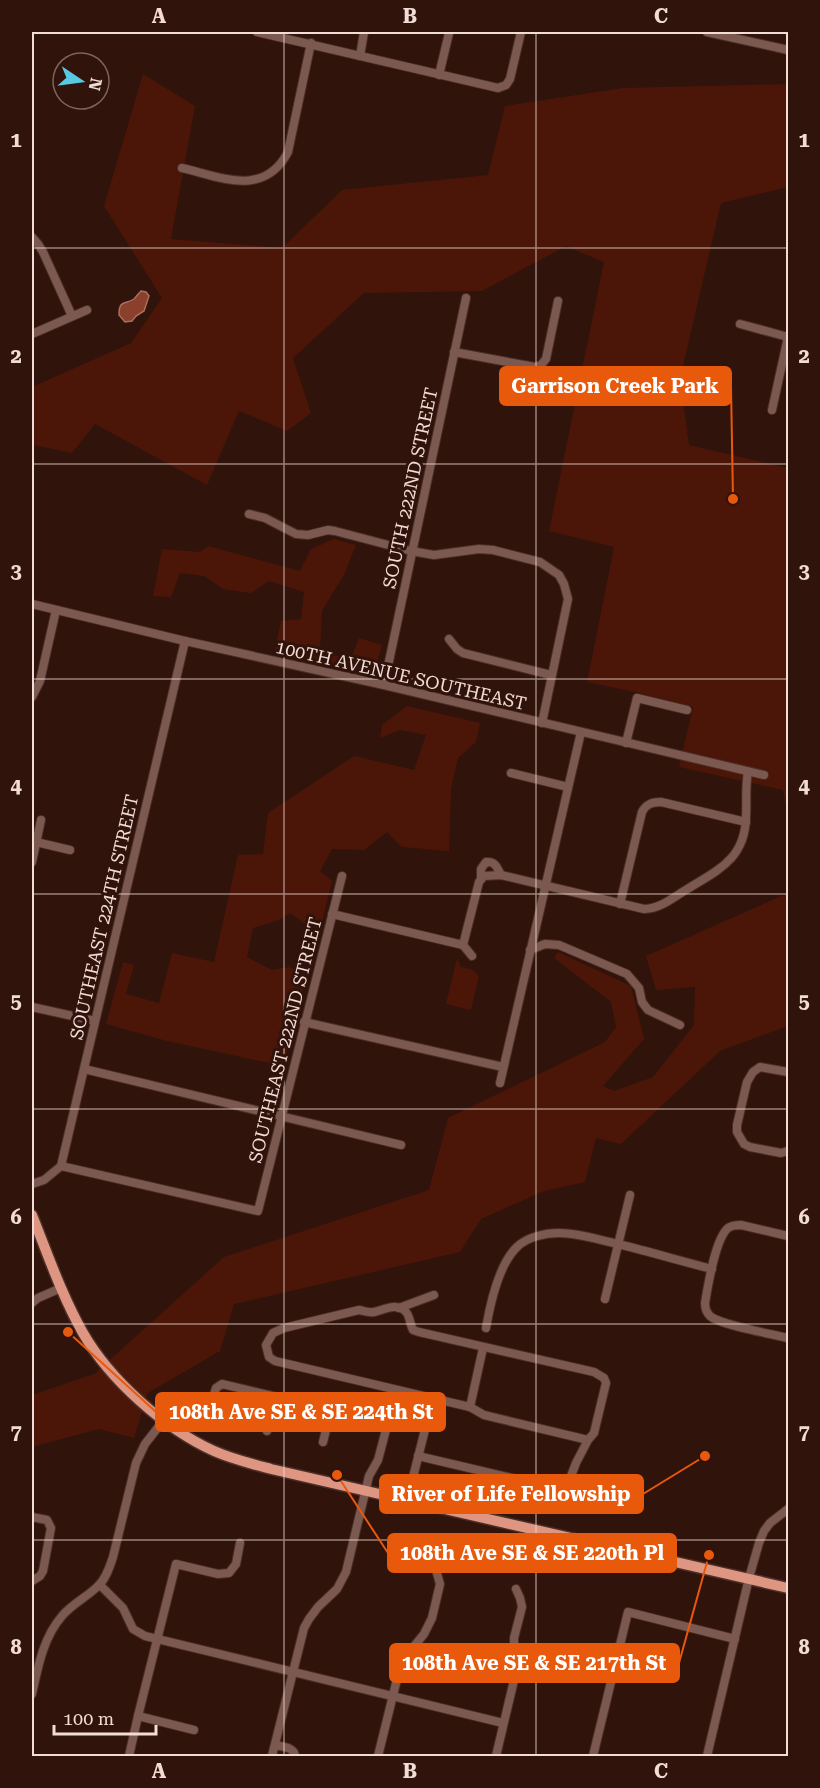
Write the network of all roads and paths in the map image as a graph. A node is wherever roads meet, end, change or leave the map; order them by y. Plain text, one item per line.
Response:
1 (257, 32) edge
2 (364, 32) edge
3 (520, 32) edge
4 (707, 32) edge
5 (449, 33) dead end
6 (734, 34) edge
7 (293, 35) edge
8 (311, 43) junction
9 (789, 50) edge
10 (360, 56) junction
11 (439, 75) junction
12 (182, 168) dead end
13 (32, 237) edge
14 (466, 298) dead end
15 (558, 301) dead end
16 (87, 310) dead end
17 (72, 316) junction
18 (740, 324) dead end
19 (32, 334) edge
20 (788, 337) edge
21 (454, 352) junction
22 (772, 410) dead end
23 (249, 514) dead end
24 (411, 551) junction
25 (32, 604) edge
26 (56, 610) junction
27 (449, 639) dead end
28 (185, 641) junction
29 (551, 675) junction
30 (384, 685) junction
31 (32, 697) edge
32 (687, 710) dead end
33 (542, 723) junction
34 (580, 732) junction
35 (626, 743) junction
36 (748, 772) junction
37 (511, 773) dead end
38 (764, 775) dead end
39 (568, 787) junction
40 (41, 820) dead end
41 (746, 822) junction
42 (36, 842) junction
43 (70, 850) dead end
44 (32, 862) edge
45 (501, 875) junction
46 (342, 876) dead end
47 (484, 877) junction
48 (545, 886) junction
49 (620, 904) junction
50 (332, 914) junction
51 (463, 945) junction
52 (530, 950) junction
53 (472, 956) dead end
54 (32, 1007) edge
55 (95, 1021) junction
56 (304, 1022) junction
57 (680, 1025) dead end
58 (503, 1066) junction
59 (84, 1069) junction
60 (789, 1072) edge
61 (500, 1083) dead end
62 (281, 1117) junction
63 (401, 1145) dead end
64 (789, 1151) edge
65 (61, 1166) junction
66 (32, 1184) edge
67 (630, 1195) dead end
68 (32, 1215) edge
69 (789, 1236) edge
70 (619, 1245) junction
71 (712, 1269) junction
72 (61, 1288) junction
73 (434, 1295) dead end
74 (605, 1299) dead end
75 (32, 1303) edge
76 (399, 1308) junction
77 (486, 1328) dead end
78 (789, 1338) edge
79 (483, 1348) junction
80 (276, 1397) junction
81 (433, 1398) junction
82 (211, 1404) dead end
83 (470, 1407) junction
84 (331, 1410) junction
85 (391, 1411) dead end
86 (163, 1421) junction
87 (388, 1423) junction
88 (267, 1431) dead end
89 (588, 1440) junction
90 (323, 1442) dead end
91 (418, 1456) junction
92 (365, 1491) junction
93 (407, 1501) junction
94 (789, 1509) edge
95 (32, 1517) edge
96 (240, 1543) dead end
97 (436, 1570) dead end
98 (748, 1578) junction
99 (32, 1581) edge
100 (100, 1585) junction
101 (789, 1588) edge
102 (516, 1589) dead end
103 (735, 1639) junction
104 (157, 1640) junction
105 (32, 1651) edge
106 (42, 1653) junction
107 (293, 1673) junction
108 (32, 1694) edge
109 (392, 1698) junction
110 (138, 1716) junction
111 (503, 1723) junction
112 (194, 1730) dead end
113 (275, 1745) junction
114 (129, 1756) edge
115 (272, 1756) edge
116 (295, 1756) edge
117 (378, 1756) edge
118 (496, 1756) edge
119 (593, 1756) edge
120 (707, 1756) edge

1 - 7 street
2 - 10 street
3 - 11 street
4 - 6 street
5 - 11 street
6 - 9 street
7 - 8 street
8 - 10 street
8 - 12 street
10 - 11 street
13 - 17 street
14 - 21 street, SOUTH 222ND STREET
15 - 21 street
16 - 17 street
17 - 19 street
18 - 20 street
20 - 22 street
21 - 24 street, SOUTH 222ND STREET
23 - 24 street
24 - 29 street
24 - 30 street, SOUTH 222ND STREET
25 - 26 street, 100TH AVENUE SOUTHEAST
26 - 28 street, 100TH AVENUE SOUTHEAST
26 - 31 street
27 - 29 street
28 - 30 street, 100TH AVENUE SOUTHEAST
28 - 55 street, SOUTHEAST 224TH STREET
29 - 33 street
30 - 33 street, 100TH AVENUE SOUTHEAST
32 - 35 street
33 - 34 street, 100TH AVENUE SOUTHEAST
34 - 35 street, 100TH AVENUE SOUTHEAST
34 - 39 street
35 - 36 street, 100TH AVENUE SOUTHEAST
36 - 38 street, 100TH AVENUE SOUTHEAST
36 - 41 street
37 - 39 street
39 - 48 street
40 - 42 street
41 - 49 street
41 - 49 street
42 - 43 street
42 - 44 street
45 - 47 street
45 - 47 street
45 - 48 street
46 - 50 street, SOUTHEAST 222ND STREET
47 - 51 street
48 - 49 street
48 - 52 street
50 - 51 street
50 - 56 street, SOUTHEAST 222ND STREET
51 - 53 street
52 - 57 street
52 - 58 street
54 - 55 street
55 - 59 street, SOUTHEAST 224TH STREET
56 - 58 street
56 - 62 street, SOUTHEAST 222ND STREET
58 - 61 street
59 - 62 street
59 - 65 street, SOUTHEAST 224TH STREET
60 - 64 street
62 - 63 street
62 - 65 street, SOUTHEAST 222ND STREET
65 - 66 street
67 - 70 street
68 - 72 main road
69 - 71 street
70 - 71 street
70 - 74 street
70 - 77 street
71 - 78 street
72 - 75 street
72 - 86 main road
73 - 76 street
76 - 79 street
76 - 81 street
79 - 83 street
79 - 89 street
80 - 82 street
80 - 84 street
80 - 88 street
81 - 83 street
81 - 91 street
83 - 89 street
84 - 87 street
84 - 90 street
85 - 87 street
86 - 92 main road
86 - 100 street
87 - 92 street
89 - 91 street
91 - 93 street
92 - 93 main road
92 - 107 street
93 - 98 main road
94 - 98 street
95 - 99 street
96 - 104 street
97 - 109 street
98 - 101 main road
98 - 103 street
100 - 104 street
100 - 106 street
102 - 111 street
103 - 119 street
103 - 120 street
104 - 107 street
104 - 110 street
105 - 106 street
106 - 108 street
107 - 109 street
107 - 113 street
109 - 111 street
109 - 117 street
110 - 112 street
110 - 114 street
111 - 118 street
113 - 115 street
113 - 116 street

